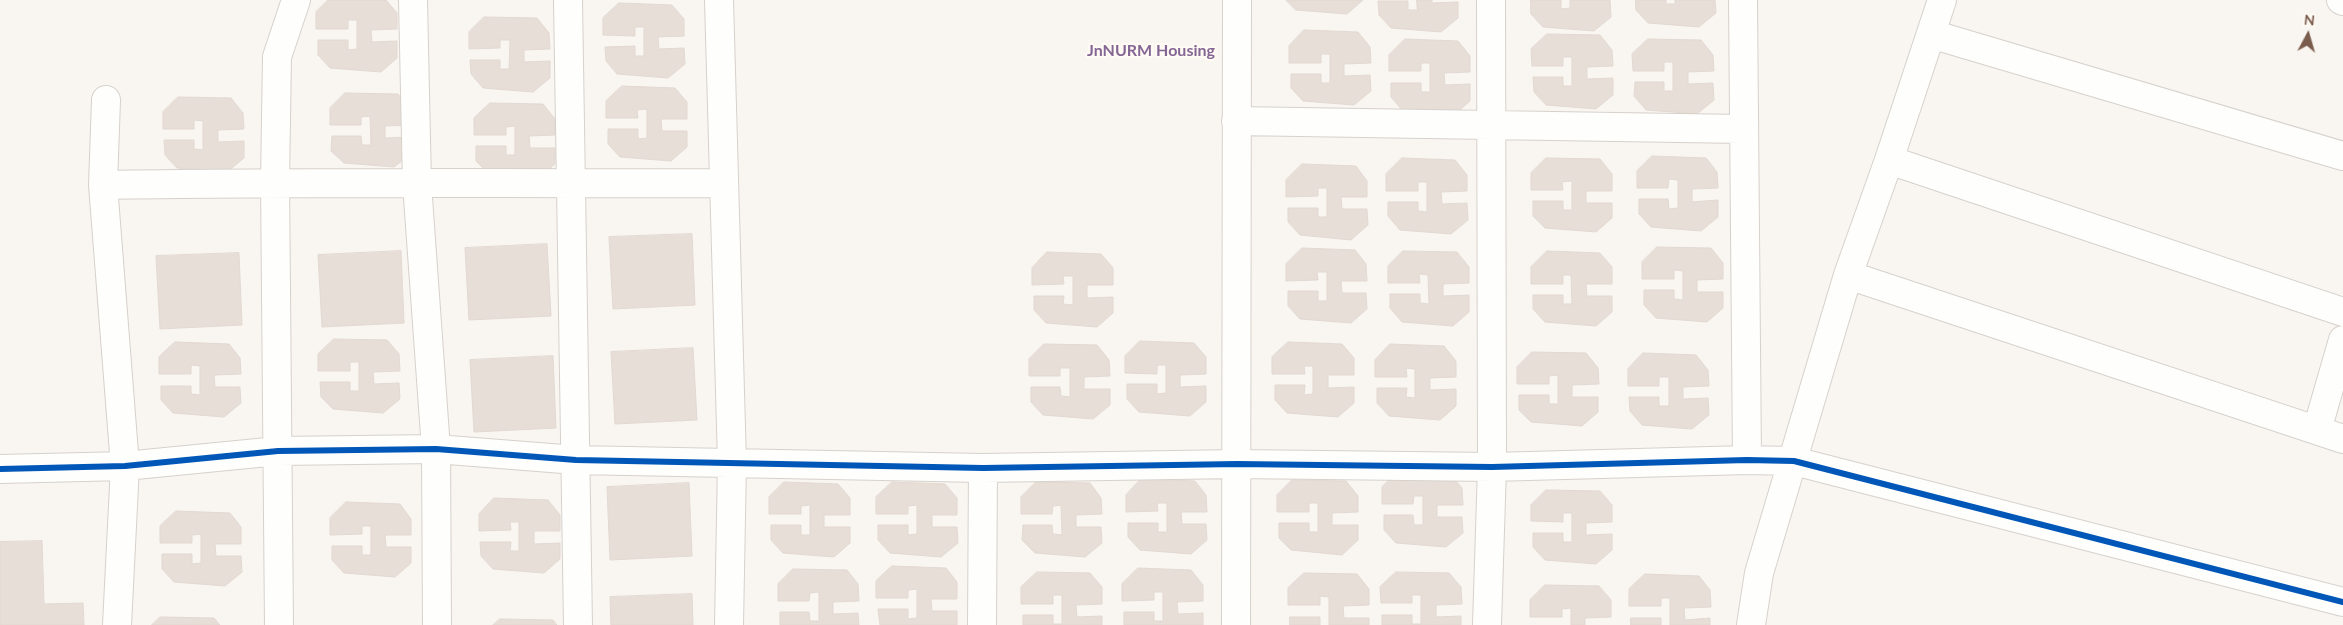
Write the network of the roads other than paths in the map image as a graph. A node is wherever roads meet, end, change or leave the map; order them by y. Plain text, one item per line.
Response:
1 (296, 0) edge
2 (414, 0) edge
3 (568, 0) edge
4 (719, 0) edge
5 (1237, 0) edge
6 (1491, 0) edge
7 (1743, 0) edge
8 (1942, 0) edge
9 (1931, 34) junction
10 (106, 100) dead end
11 (1236, 121) junction
12 (1490, 125) junction
13 (1743, 129) junction
14 (2343, 156) edge
15 (1890, 160) junction
16 (275, 181) junction
17 (724, 183) junction
18 (418, 184) junction
19 (572, 184) junction
20 (104, 185) junction
21 (1848, 275) junction
22 (2343, 312) edge
23 (2343, 340) edge
24 (2318, 430) junction
25 (2343, 439) edge
26 (436, 449) junction
27 (278, 451) junction
28 (576, 460) junction
29 (1747, 460) junction
30 (1794, 461) junction
31 (732, 463) junction
32 (1237, 464) junction
33 (125, 466) junction
34 (1492, 467) junction
35 (983, 468) junction
36 (0, 469) edge
37 (2343, 602) edge
38 (117, 625) edge
39 (279, 625) edge
40 (437, 625) edge
41 (578, 625) edge
42 (729, 625) edge
43 (982, 625) edge
44 (1236, 625) edge
45 (1487, 625) edge
46 (1751, 625) edge

1 - 16 street
2 - 18 street
3 - 19 street
4 - 17 street
5 - 11 street
6 - 12 street
7 - 13 street
8 - 9 street
9 - 14 street
9 - 15 street
10 - 20 street
11 - 12 street
11 - 32 street
12 - 13 street
12 - 34 street
13 - 29 street
15 - 21 street
15 - 22 street
16 - 18 street
16 - 20 street
16 - 27 street
17 - 19 street
17 - 31 street
18 - 19 street
18 - 26 street
19 - 28 street
20 - 33 street
21 - 24 street
21 - 30 street
23 - 24 street
24 - 25 street
26 - 27 street
26 - 28 street
26 - 40 street
27 - 33 street
27 - 39 street
28 - 31 street
28 - 41 street
29 - 30 street
29 - 34 street
30 - 37 street
30 - 46 street
31 - 35 street
31 - 42 street
32 - 34 street
32 - 35 street
32 - 44 street
33 - 36 street
33 - 38 street
34 - 45 street
35 - 43 street

